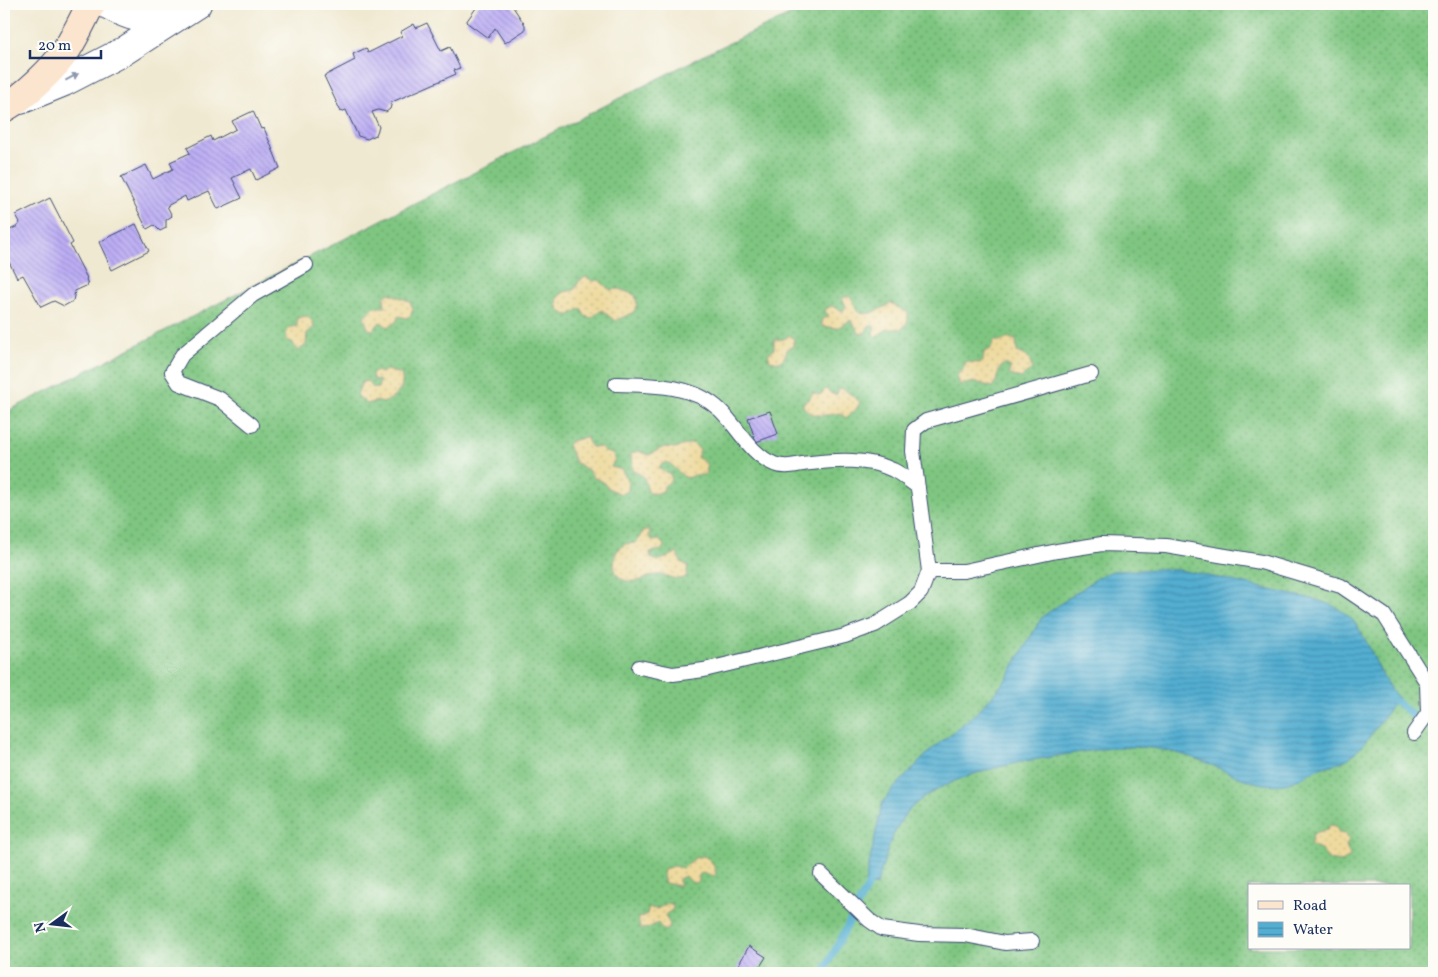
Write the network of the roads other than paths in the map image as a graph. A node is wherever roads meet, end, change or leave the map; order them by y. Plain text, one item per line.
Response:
1 (91, 4) edge
2 (106, 4) edge
3 (187, 9) edge
4 (8, 106) edge
5 (306, 265) dead end
6 (1091, 374) dead end
7 (616, 384) dead end
8 (252, 425) dead end
9 (918, 487) junction
10 (928, 571) junction
11 (639, 667) dead end
12 (1427, 681) junction
13 (1434, 694) edge
14 (1414, 733) dead end
15 (820, 874) dead end
16 (1032, 941) dead end

1 - 4 street
2 - 3 street
4 -> 3 street
5 - 8 lane
6 - 9 lane
7 - 9 lane
9 - 10 lane
10 - 11 lane
10 - 12 lane
12 - 13 lane
12 - 14 lane
15 - 16 lane

